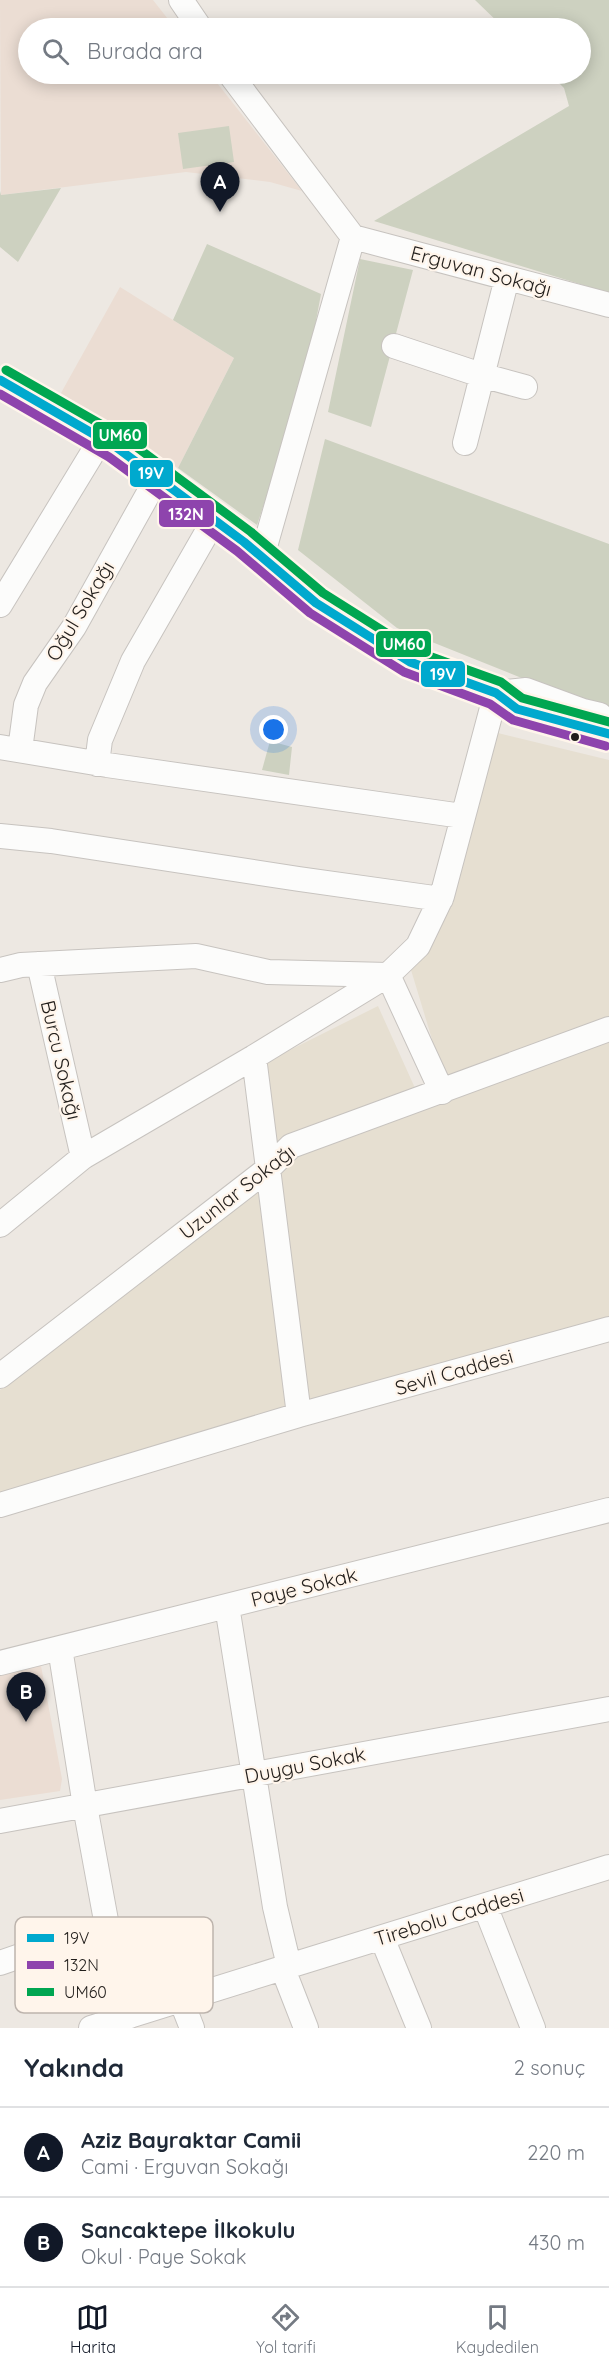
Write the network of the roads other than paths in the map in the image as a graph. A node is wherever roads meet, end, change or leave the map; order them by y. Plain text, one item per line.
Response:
1 (181, 0) edge
2 (193, 18) edge
3 (238, 84) edge
4 (353, 237) junction
5 (507, 278) junction
6 (609, 305) edge
7 (394, 346) dead end
8 (481, 375) junction
9 (0, 380) edge
10 (525, 387) dead end
11 (101, 439) junction
12 (465, 443) dead end
13 (157, 478) junction
14 (214, 520) junction
15 (262, 557) junction
16 (0, 605) edge
17 (496, 693) junction
18 (609, 717) edge
19 (609, 734) edge
20 (10, 749) edge
21 (97, 764) junction
22 (462, 816) junction
23 (0, 836) edge
24 (441, 898) junction
25 (39, 964) junction
26 (0, 970) edge
27 (388, 975) junction
28 (609, 1029) edge
29 (254, 1057) junction
30 (442, 1092) junction
31 (83, 1157) junction
32 (269, 1168) junction
33 (0, 1225) edge
34 (609, 1329) edge
35 (0, 1376) edge
36 (299, 1415) junction
37 (0, 1505) edge
38 (609, 1510) edge
39 (227, 1606) junction
40 (60, 1648) junction
41 (0, 1663) edge
42 (609, 1709) edge
43 (253, 1775) junction
44 (85, 1806) junction
45 (0, 1821) edge
46 (609, 1867) edge
47 (485, 1906) junction
48 (105, 1917) edge
49 (382, 1938) junction
50 (15, 1958) edge
51 (0, 1963) edge
52 (286, 1968) junction
53 (213, 1990) edge
54 (129, 2013) edge
55 (140, 2013) edge
56 (186, 2013) edge
57 (130, 2016) junction
58 (91, 2028) edge
59 (192, 2028) edge
60 (306, 2028) edge
61 (419, 2028) edge
62 (533, 2028) edge

1 - 2 street
3 - 4 street
4 - 5 street, Erguvan Sokağı
4 - 15 street
5 - 6 street, Erguvan Sokağı
5 - 8 street
7 - 8 street
8 - 10 street
8 - 12 street
9 - 11 street
11 - 13 street
11 - 16 street
13 - 14 street
13 - 20 street, Oğul Sokağı
14 - 15 street
14 - 21 street
15 - 17 street
17 - 18 street
17 - 19 street
17 - 22 street
20 - 21 street
21 - 22 street
22 - 24 street
23 - 24 street
24 - 27 street
25 - 26 street
25 - 27 street
25 - 31 street, Burcu Sokağı
27 - 29 street
27 - 30 street
28 - 30 street, Uzunlar Sokağı
29 - 31 street
29 - 32 street
30 - 32 street, Uzunlar Sokağı
31 - 33 street
32 - 35 street, Uzunlar Sokağı
32 - 36 street
34 - 36 street, Sevil Caddesi
36 - 37 street, Sevil Caddesi
38 - 39 street, Paye Sokak
39 - 40 street, Paye Sokak
39 - 43 street
40 - 41 street, Paye Sokak
40 - 44 street
42 - 43 street, Duygu Sokak
43 - 44 street, Duygu Sokak
43 - 52 street
44 - 45 street, Duygu Sokak
44 - 48 street
46 - 47 street, Tirebolu Caddesi
47 - 49 street, Tirebolu Caddesi
47 - 62 street
49 - 52 street, Tirebolu Caddesi
49 - 61 street
50 - 51 street
52 - 53 street, Tirebolu Caddesi
52 - 60 street
54 - 57 street
55 - 57 street, Tirebolu Caddesi
56 - 59 street
57 - 58 street, Tirebolu Caddesi

